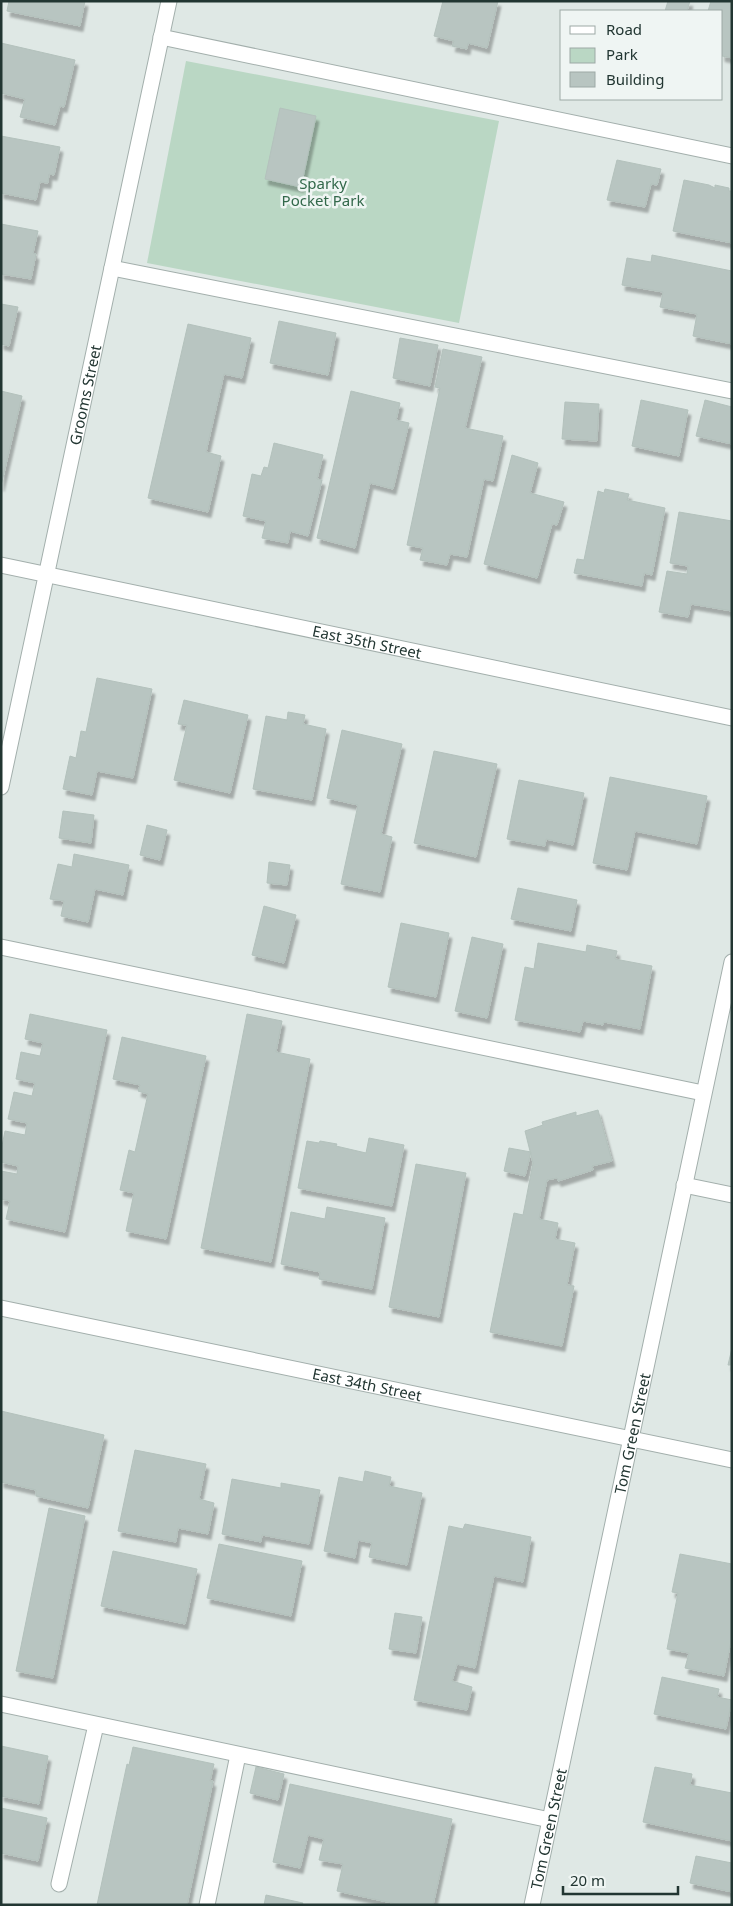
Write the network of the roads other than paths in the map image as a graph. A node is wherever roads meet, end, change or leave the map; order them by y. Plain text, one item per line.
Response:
1 (169, 1) edge
2 (161, 37) junction
3 (732, 156) edge
4 (112, 268) junction
5 (732, 391) edge
6 (1, 565) edge
7 (47, 575) junction
8 (732, 718) edge
9 (1, 787) edge
10 (1, 947) edge
11 (732, 962) edge
12 (727, 1009) edge
13 (703, 1093) junction
14 (684, 1185) junction
15 (732, 1195) edge
16 (1, 1308) edge
17 (630, 1439) junction
18 (732, 1460) edge
19 (1, 1704) edge
20 (96, 1725) junction
21 (238, 1755) junction
22 (550, 1820) junction
23 (59, 1884) dead end
24 (207, 1905) edge
25 (532, 1905) edge

1 - 2 street, Grooms Street
2 - 3 street
2 - 4 street, Grooms Street
4 - 5 street
4 - 7 street, Grooms Street
6 - 7 street, East 35th Street
7 - 8 street, East 35th Street
7 - 9 street, Grooms Street
10 - 13 street
11 - 12 street, Tom Green Street
12 - 13 street, Tom Green Street
13 - 14 street, Tom Green Street
14 - 15 street
14 - 17 street, Tom Green Street
16 - 17 street, East 34th Street
17 - 18 street, East 34th Street
17 - 22 street, Tom Green Street
19 - 20 street
20 - 21 street
20 - 23 street
21 - 22 street
21 - 24 street
22 - 25 street, Tom Green Street

